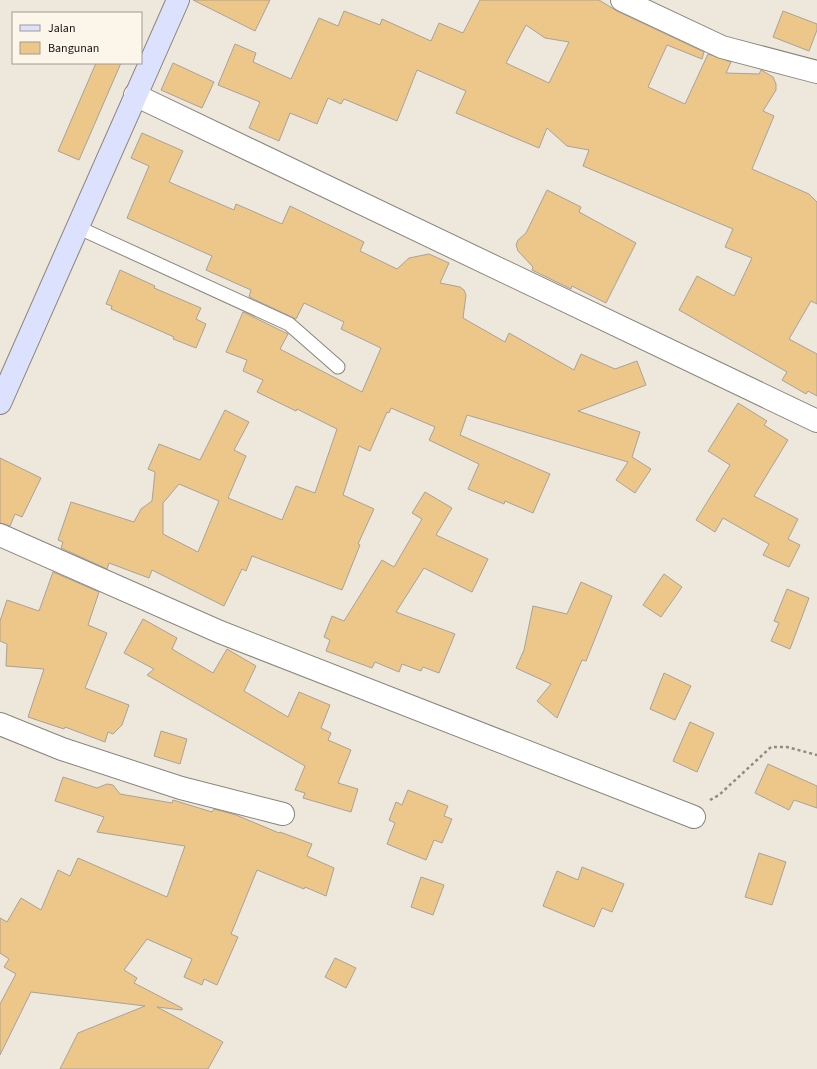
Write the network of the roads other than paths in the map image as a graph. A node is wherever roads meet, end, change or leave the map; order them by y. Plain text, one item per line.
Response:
1 (178, 0) edge
2 (622, 0) edge
3 (817, 72) edge
4 (135, 95) junction
5 (77, 227) junction
6 (338, 367) dead end
7 (0, 403) edge
8 (817, 421) edge
9 (0, 535) edge
10 (0, 724) edge
11 (284, 814) dead end
12 (694, 817) road end

1 - 4 main road
2 - 3 street
4 - 5 main road
4 - 8 street
5 - 6 lane
5 - 7 main road
9 - 12 street
10 - 11 street

